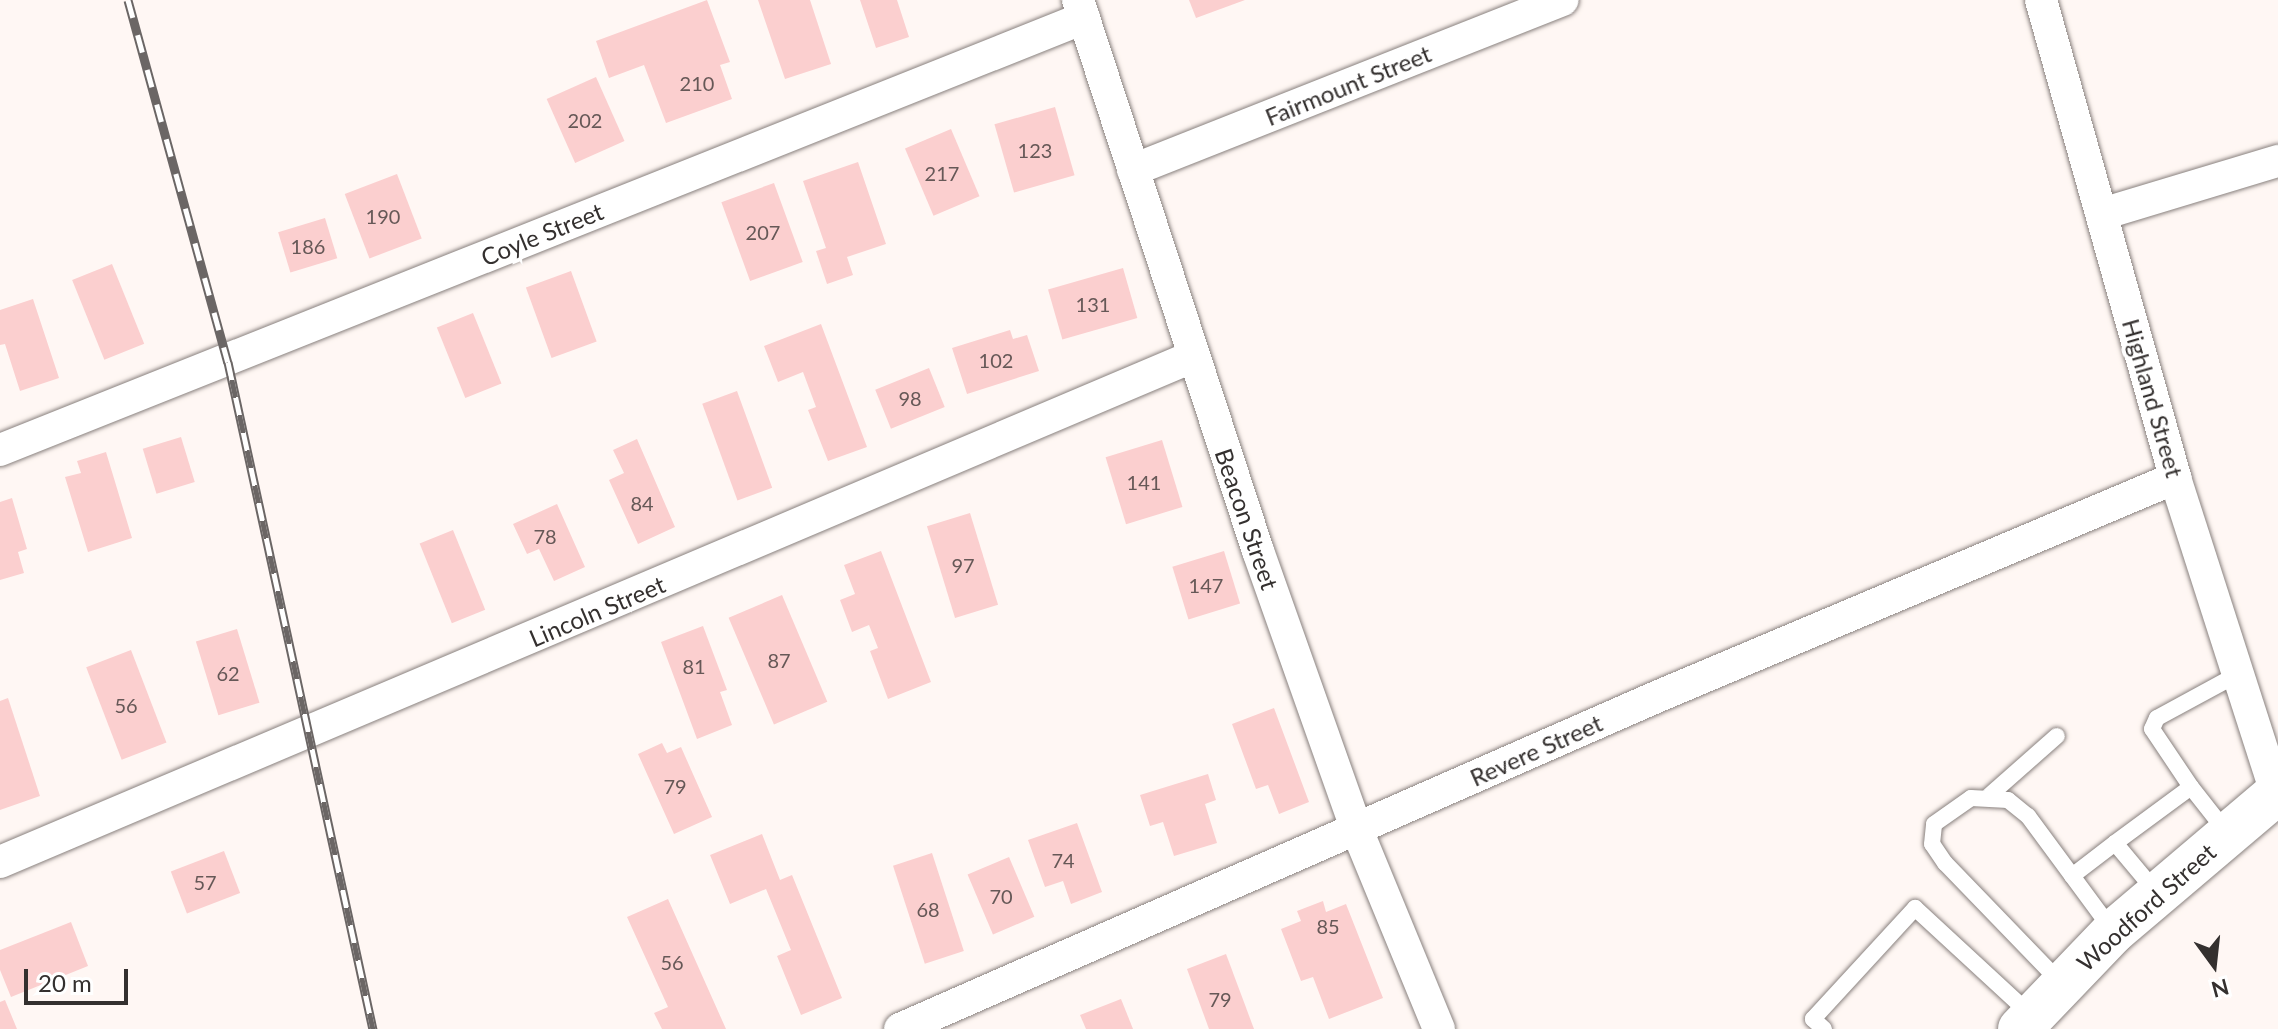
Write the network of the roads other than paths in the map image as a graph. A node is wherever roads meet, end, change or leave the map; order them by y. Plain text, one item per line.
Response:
1 (1563, 0) edge
2 (2041, 0) edge
3 (1081, 9) edge
4 (2278, 161) edge
5 (1133, 170) junction
6 (2102, 214) junction
7 (1192, 357) junction
8 (0, 450) edge
9 (2175, 478) junction
10 (2238, 674) junction
11 (2057, 736) dead end
12 (2191, 787) junction
13 (2277, 792) edge
14 (1990, 795) junction
15 (1357, 830) junction
16 (2228, 834) junction
17 (2115, 843) junction
18 (0, 862) edge
19 (2072, 876) junction
20 (2158, 894) junction
21 (2113, 932) junction
22 (2062, 984) junction
23 (2026, 1023) edge
24 (1813, 1026) edge
25 (900, 1029) edge
26 (1439, 1029) edge

1 - 5 street, Fairmount Street
2 - 6 street, Highland Street
3 - 5 street, Beacon Street
3 - 8 street, Coyle Street
4 - 6 street
5 - 7 street, Beacon Street
6 - 9 street, Highland Street
7 - 15 street, Beacon Street
7 - 18 street, Lincoln Street
9 - 10 street, Highland Street
9 - 15 street, Revere Street
10 - 12 lane
10 - 13 street, Highland Street
11 - 14 lane
12 - 16 lane
12 - 17 lane
13 - 16 main road, Woodford Street
14 - 19 lane
14 - 22 lane
15 - 25 street, Revere Street
15 - 26 street, Beacon Street
16 - 20 main road, Woodford Street
17 - 19 lane
17 - 20 lane
19 - 21 lane
20 - 21 main road, Woodford Street
21 - 22 main road, Woodford Street
22 - 23 main road, Woodford Street
23 - 24 lane

